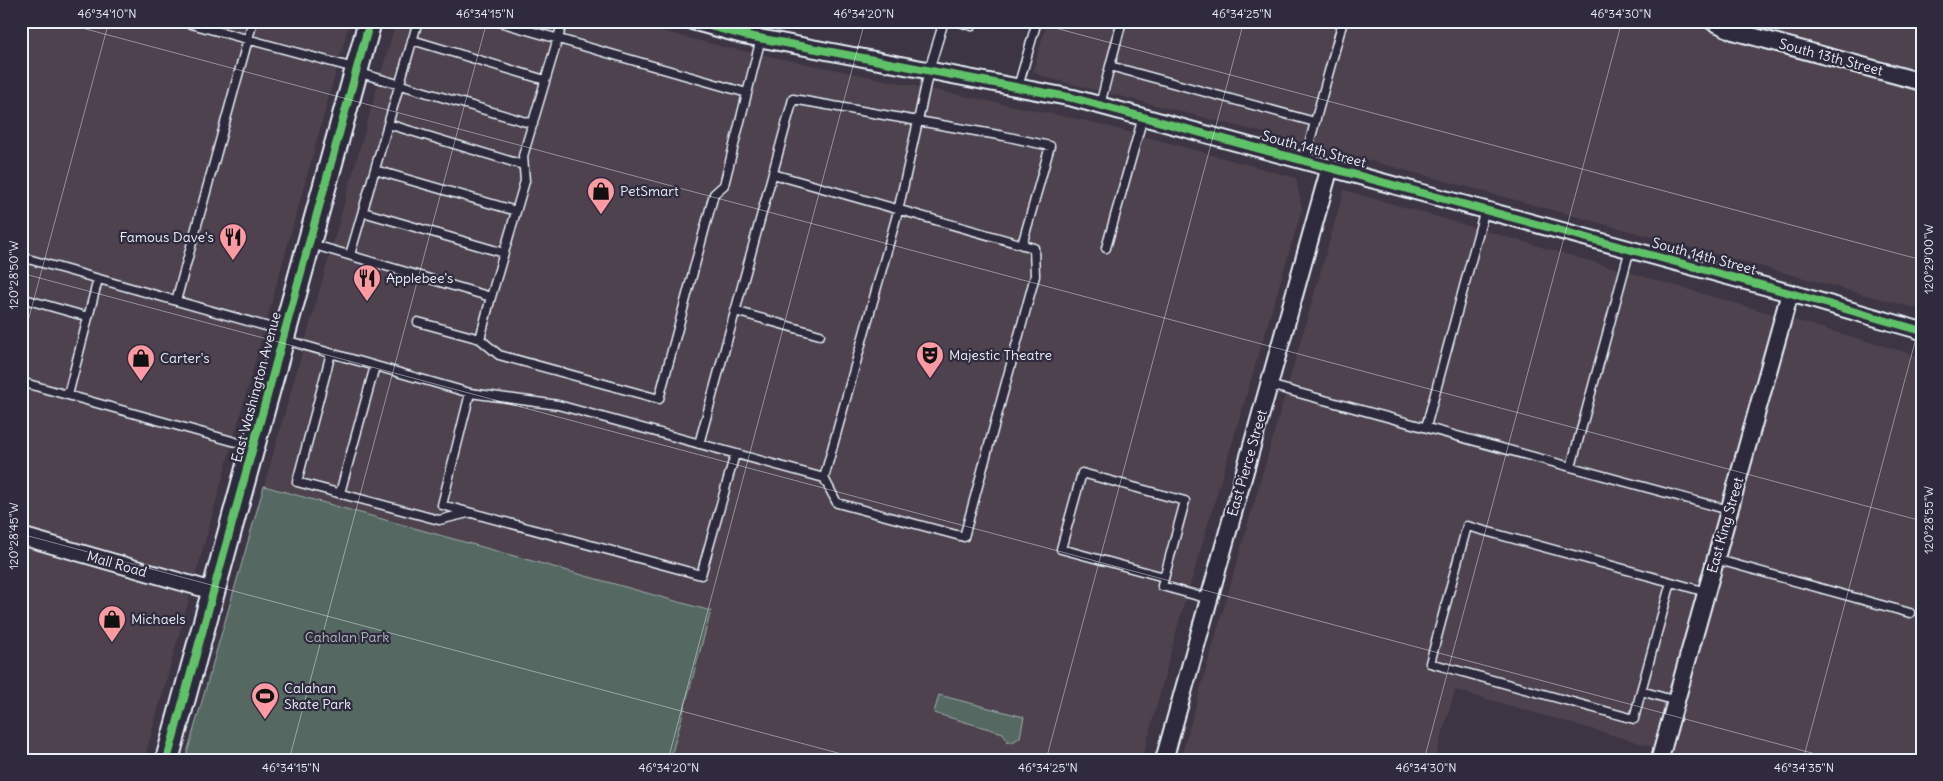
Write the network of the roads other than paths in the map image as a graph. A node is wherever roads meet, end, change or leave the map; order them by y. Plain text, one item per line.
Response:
1 (180, 21) edge
2 (253, 21) edge
3 (370, 21) edge
4 (418, 21) edge
5 (496, 21) edge
6 (563, 21) edge
7 (692, 21) edge
8 (944, 21) edge
9 (957, 21) edge
10 (974, 21) edge
11 (1037, 21) edge
12 (1122, 21) edge
13 (1343, 21) edge
14 (1712, 21) edge
15 (760, 38) junction
16 (558, 39) junction
17 (248, 40) junction
18 (412, 40) junction
19 (1110, 66) junction
20 (357, 70) junction
21 (929, 70) junction
22 (546, 80) junction
23 (1922, 82) edge
24 (400, 85) junction
25 (1018, 87) junction
26 (747, 93) junction
27 (1100, 105) junction
28 (1143, 117) junction
29 (918, 121) junction
30 (1315, 122) junction
31 (388, 124) junction
32 (533, 124) junction
33 (1305, 160) junction
34 (523, 164) junction
35 (1330, 167) junction
36 (375, 170) junction
37 (773, 174) junction
38 (1485, 209) junction
39 (516, 211) junction
40 (898, 211) junction
41 (363, 212) junction
42 (309, 243) junction
43 (1022, 245) junction
44 (1106, 248) dead end
45 (1630, 249) junction
46 (504, 253) junction
47 (350, 255) junction
48 (21, 257) edge
49 (98, 279) junction
50 (1790, 292) junction
51 (491, 297) junction
52 (21, 298) edge
53 (176, 301) junction
54 (735, 311) junction
55 (88, 317) junction
56 (418, 322) dead end
57 (1922, 331) edge
58 (284, 335) junction
59 (820, 335) dead end
60 (480, 339) junction
61 (331, 353) junction
62 (375, 366) junction
63 (21, 382) edge
64 (1269, 385) junction
65 (470, 393) junction
66 (68, 395) junction
67 (1426, 427) junction
68 (699, 444) junction
69 (253, 447) junction
70 (735, 454) junction
71 (1571, 467) junction
72 (824, 478) junction
73 (340, 493) junction
74 (1729, 510) junction
75 (469, 513) junction
76 (21, 536) edge
77 (1716, 559) junction
78 (1164, 577) junction
79 (1671, 582) junction
80 (213, 591) junction
81 (1706, 592) junction
82 (1209, 599) junction
83 (1910, 613) dead end
84 (1641, 691) junction
85 (1676, 701) junction
86 (1660, 758) dead end
87 (167, 760) edge
88 (1164, 760) edge

1 - 17 lane
2 - 17 lane
3 - 20 street, East Washington Avenue
4 - 18 lane
5 - 16 lane
6 - 16 lane
7 - 15 street, South 14th Street
8 - 21 lane
9 - 10 lane
11 - 25 lane
12 - 19 lane
13 - 30 lane
14 - 23 street, South 13th Street
15 - 21 street, South 14th Street
15 - 26 lane
16 - 22 lane
16 - 26 lane
17 - 20 lane
17 - 53 lane
18 - 22 lane
18 - 24 lane
19 - 27 lane
19 - 30 lane
20 - 24 lane
20 - 42 street, East Washington Avenue
21 - 25 street, South 14th Street
21 - 29 lane
22 - 32 lane
24 - 31 lane
24 - 32 lane
25 - 27 street, South 14th Street
26 - 60 lane
27 - 28 street, South 14th Street
28 - 33 street, South 14th Street
28 - 44 lane
29 - 37 lane
29 - 40 lane
29 - 43 lane
30 - 33 lane
31 - 34 lane
31 - 36 lane
32 - 34 lane
33 - 35 street, South 14th Street
34 - 39 lane
35 - 38 street, South 14th Street
35 - 64 street, East Pierce Street
36 - 39 lane
36 - 41 lane
37 - 40 lane
37 - 54 lane
38 - 45 street, South 14th Street
38 - 67 lane
39 - 46 lane
40 - 43 lane
40 - 72 lane
41 - 46 lane
41 - 47 lane
42 - 47 lane
42 - 58 street, East Washington Avenue
43 - 72 lane
45 - 50 street, South 14th Street
45 - 71 lane
46 - 51 lane
47 - 51 lane
48 - 49 lane
49 - 53 lane
49 - 55 lane
50 - 57 street, South 14th Street
50 - 74 street, East King Street
51 - 60 lane
52 - 55 lane
53 - 58 lane
54 - 59 lane
54 - 68 lane
55 - 66 lane
56 - 60 lane
58 - 61 lane
58 - 69 street, East Washington Avenue
61 - 62 lane
61 - 73 lane
62 - 65 lane
62 - 73 lane
63 - 66 lane
64 - 67 lane
64 - 82 street, East Pierce Street
65 - 68 lane
65 - 75 lane
66 - 69 lane
67 - 71 lane
68 - 70 lane
69 - 80 street, East Washington Avenue
70 - 72 lane
70 - 75 lane
71 - 74 lane
73 - 75 lane
74 - 77 street, East King Street
76 - 80 street, Mall Road
77 - 81 street, East King Street
77 - 83 lane
78 - 78 lane
78 - 82 lane
79 - 81 lane
79 - 84 lane
79 - 84 lane
80 - 87 street, East Washington Avenue
81 - 85 street, East King Street
82 - 88 street, East Pierce Street
84 - 85 lane
85 - 86 street, East King Street

